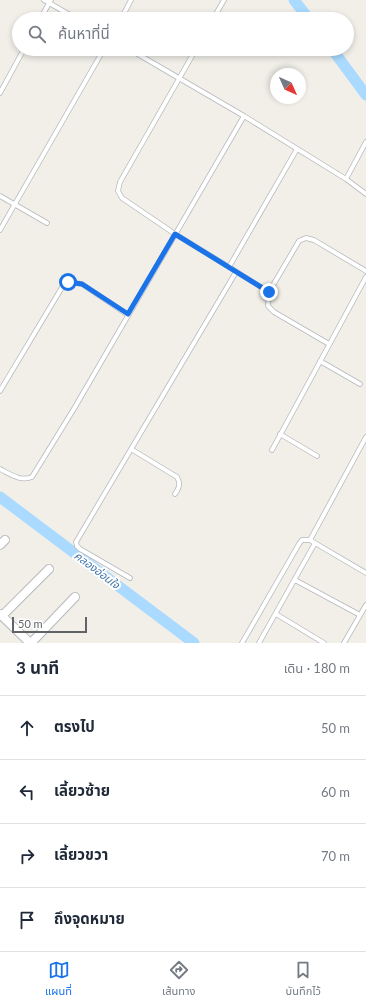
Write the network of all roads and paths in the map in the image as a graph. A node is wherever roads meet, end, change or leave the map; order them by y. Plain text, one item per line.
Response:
1 (44, 0) edge
2 (131, 0) edge
3 (224, 0) edge
4 (50, 1) edge
5 (44, 12) edge
6 (66, 12) edge
7 (125, 12) edge
8 (217, 12) edge
9 (20, 56) edge
10 (100, 56) edge
11 (141, 56) edge
12 (192, 56) edge
13 (180, 78) junction
14 (0, 93) edge
15 (244, 116) junction
16 (366, 142) edge
17 (297, 149) junction
18 (346, 179) junction
19 (366, 194) edge
20 (0, 196) edge
21 (15, 204) junction
22 (47, 223) dead end
23 (0, 230) edge
24 (175, 234) junction
25 (229, 267) junction
26 (366, 271) edge
27 (236, 272) junction
28 (366, 277) edge
29 (269, 292) junction
30 (128, 314) junction
31 (329, 344) junction
32 (320, 361) junction
33 (360, 384) dead end
34 (0, 391) edge
35 (280, 434) junction
36 (366, 437) edge
37 (131, 449) junction
38 (272, 450) dead end
39 (317, 456) dead end
40 (0, 469) edge
41 (175, 494) dead end
42 (310, 540) junction
43 (316, 543) junction
44 (49, 568) dead end
45 (366, 573) edge
46 (130, 578) dead end
47 (295, 580) junction
48 (75, 597) dead end
49 (366, 605) edge
50 (276, 614) junction
51 (1, 615) edge
52 (360, 615) junction
53 (345, 642) edge
54 (31, 643) edge
55 (242, 643) edge
56 (259, 643) edge
57 (324, 643) edge
58 (351, 643) edge

1 - 4 lane
2 - 7 lane
3 - 8 lane
4 - 5 lane
4 - 6 lane
9 - 14 lane
10 - 21 lane
11 - 13 lane
12 - 13 lane
13 - 15 lane
13 - 24 lane
15 - 17 lane
15 - 24 lane
16 - 18 lane
17 - 18 lane
17 - 25 lane
18 - 19 lane
20 - 21 lane
21 - 22 lane
21 - 23 lane
24 - 25 lane
24 - 30 lane
25 - 27 lane
26 - 29 lane
27 - 29 lane
27 - 37 lane
28 - 31 lane
29 - 31 lane
30 - 34 lane
30 - 40 lane
31 - 32 lane
32 - 33 lane
32 - 35 lane
35 - 38 lane
35 - 39 lane
36 - 42 lane
37 - 41 lane
37 - 46 lane
42 - 43 lane
42 - 55 lane
43 - 45 lane
43 - 47 lane
44 - 51 street
47 - 50 lane
47 - 52 lane
48 - 54 street
49 - 52 lane
50 - 56 lane
50 - 57 lane
51 - 54 street
52 - 53 lane
53 - 58 lane

